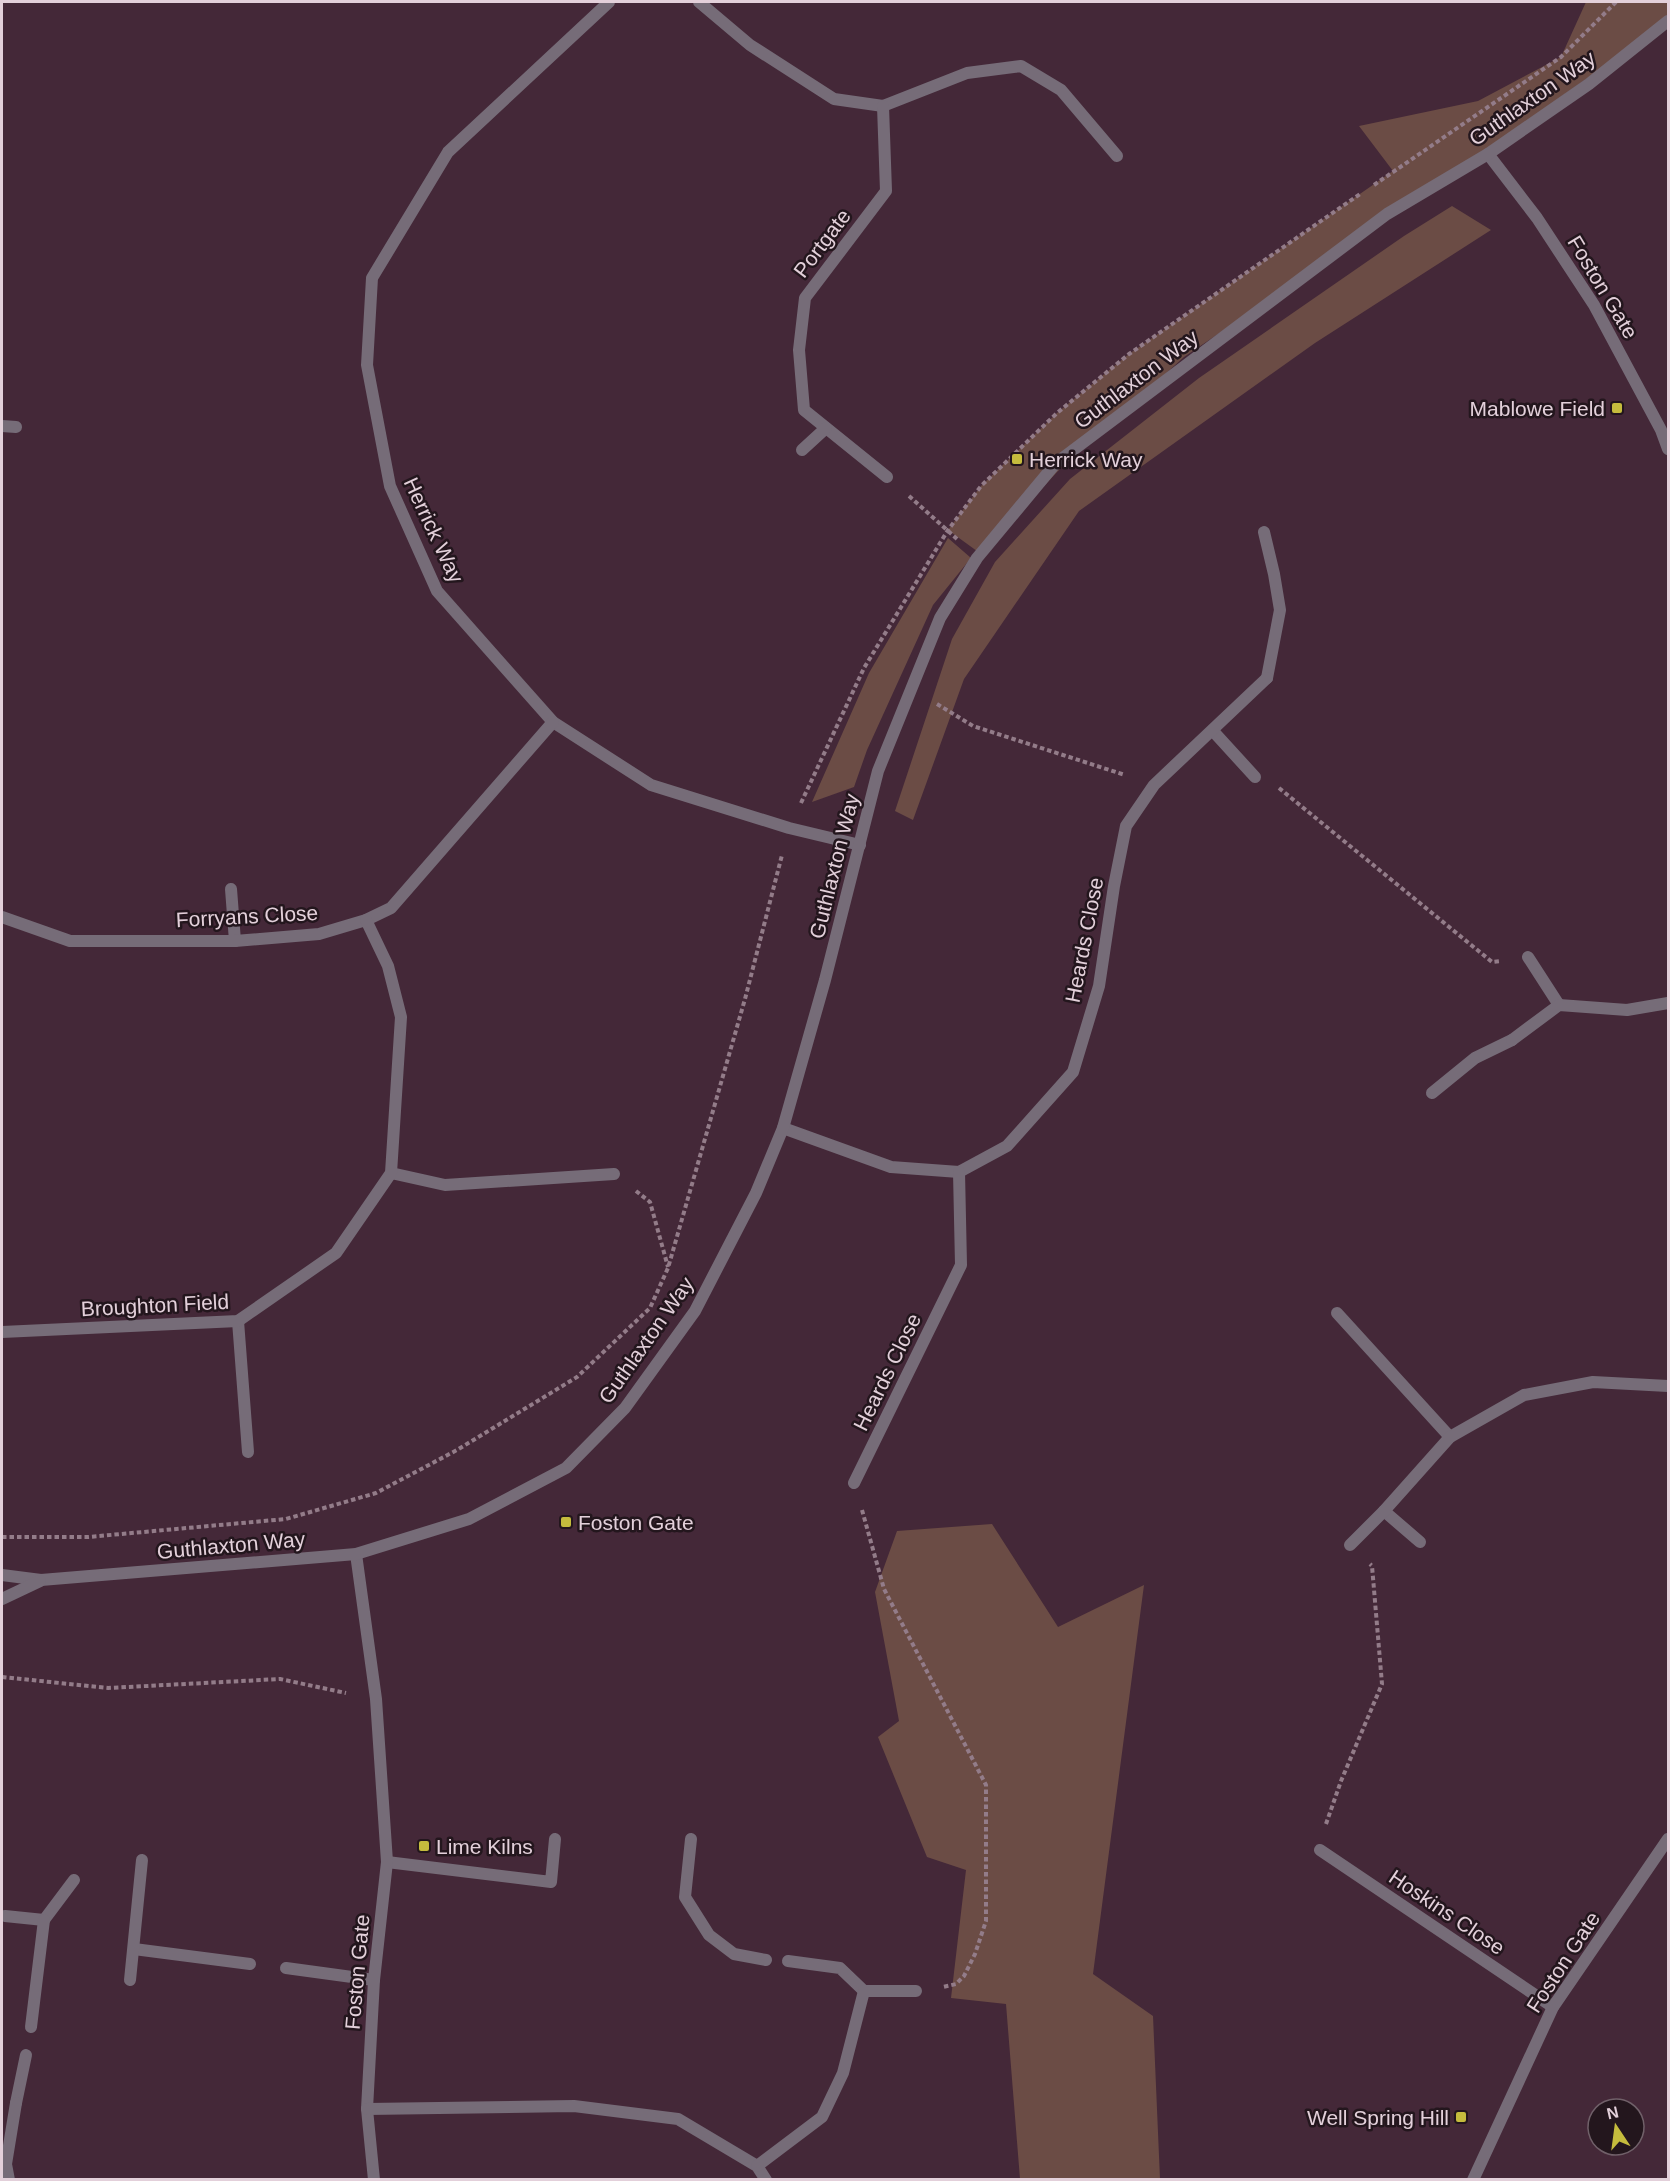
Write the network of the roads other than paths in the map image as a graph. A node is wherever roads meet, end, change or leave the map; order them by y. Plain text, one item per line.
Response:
1 (609, 2) edge
2 (699, 2) edge
3 (1668, 21) edge
4 (883, 105) junction
5 (1488, 154) junction
6 (1117, 156) dead end
7 (2, 426) edge
8 (16, 427) dead end
9 (826, 428) junction
10 (1668, 449) edge
11 (802, 450) dead end
12 (888, 477) road end
13 (1264, 532) dead end
14 (553, 722) junction
15 (1213, 731) junction
16 (1256, 777) road end
17 (861, 845) junction
18 (231, 889) dead end
19 (2, 917) edge
20 (366, 920) junction
21 (235, 941) junction
22 (1528, 957) road end
23 (1668, 1003) edge
24 (1559, 1005) junction
25 (1432, 1093) dead end
26 (783, 1128) junction
27 (959, 1172) junction
28 (391, 1173) junction
29 (614, 1174) road end
30 (1337, 1313) dead end
31 (238, 1322) junction
32 (2, 1332) edge
33 (1668, 1386) edge
34 (1450, 1437) junction
35 (249, 1452) dead end
36 (854, 1483) road end
37 (1384, 1511) junction
38 (1420, 1542) dead end
39 (1350, 1545) road end
40 (356, 1554) junction
41 (2, 1575) edge
42 (41, 1580) junction
43 (2, 1599) edge
44 (555, 1839) dead end
45 (691, 1839) dead end
46 (1668, 1839) edge
47 (1320, 1850) road end
48 (142, 1860) dead end
49 (387, 1862) junction
50 (74, 1880) dead end
51 (5, 1916) dead end
52 (44, 1920) junction
53 (134, 1949) junction
54 (766, 1960) dead end
55 (788, 1962) dead end
56 (250, 1964) dead end
57 (285, 1968) dead end
58 (130, 1980) dead end
59 (374, 1980) junction
60 (864, 1991) junction
61 (916, 1991) road end
62 (1552, 2007) junction
63 (31, 2027) dead end
64 (26, 2055) dead end
65 (367, 2109) junction
66 (4, 2164) edge
67 (757, 2166) junction
68 (9, 2180) edge
69 (374, 2180) edge
70 (766, 2180) edge
71 (1473, 2180) edge

1 - 14 street, Herrick Way
2 - 4 street
3 - 5 street, Guthlaxton Way
4 - 6 street
4 - 9 street, Portgate
5 - 10 street, Foston Gate
5 - 17 street, Guthlaxton Way
7 - 8 street
9 - 11 street
9 - 12 street, Portgate
13 - 15 street, Heards Close
14 - 17 street, Herrick Way
14 - 20 street, Forryans Close
15 - 16 street
15 - 27 street, Heards Close
17 - 26 street, Guthlaxton Way
18 - 21 street
19 - 21 street, Forryans Close
20 - 21 street, Forryans Close
20 - 28 street
22 - 24 street
23 - 24 street
24 - 25 street
26 - 27 street
26 - 40 street, Guthlaxton Way
27 - 36 street, Heards Close
28 - 29 street
28 - 31 street, Broughton Field
30 - 34 street
31 - 32 street, Broughton Field
31 - 35 street
33 - 34 street
34 - 37 street
37 - 38 street
37 - 39 street
40 - 42 street, Guthlaxton Way
40 - 49 street, Foston Gate
41 - 42 street, Guthlaxton Way
42 - 43 street, Guthlaxton Way
44 - 49 street
45 - 54 street
46 - 62 street, Foston Gate
47 - 62 street, Hoskins Close
48 - 53 street
49 - 59 street, Foston Gate
50 - 52 street
51 - 52 street
52 - 63 street
53 - 56 street
53 - 58 street
55 - 60 street
57 - 59 street
59 - 65 street, Foston Gate
60 - 61 street
60 - 67 street
62 - 71 street, Foston Gate
64 - 66 street
65 - 67 street
65 - 69 street, Foston Gate
66 - 68 street
67 - 70 street

